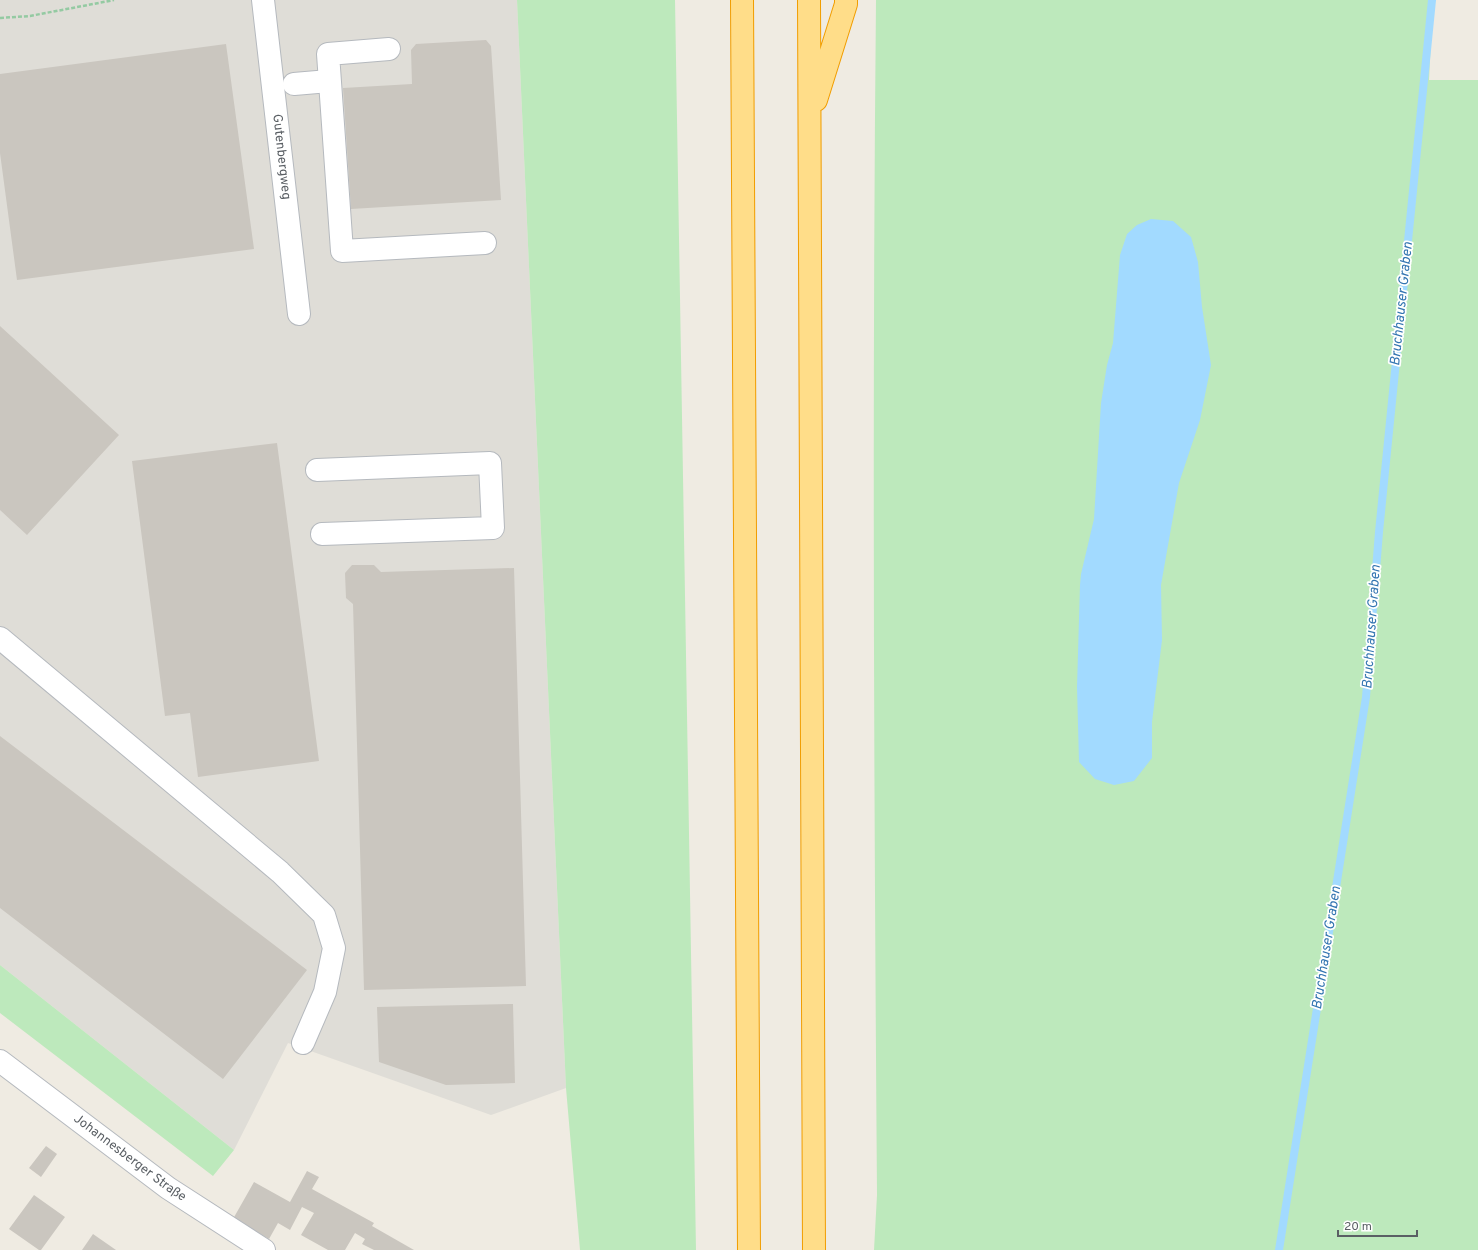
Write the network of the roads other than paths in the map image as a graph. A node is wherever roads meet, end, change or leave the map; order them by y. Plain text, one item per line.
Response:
1 (263, 0) edge
2 (846, 2) edge
3 (809, 3) edge
4 (742, 7) edge
5 (389, 49) dead end
6 (329, 81) junction
7 (294, 84) dead end
8 (810, 120) junction
9 (485, 243) dead end
10 (299, 314) dead end
11 (317, 470) dead end
12 (322, 534) dead end
13 (0, 638) edge
14 (303, 1043) dead end
15 (0, 1061) edge
16 (264, 1250) edge
17 (749, 1250) edge
18 (814, 1250) edge

1 - 10 street, Gutenbergweg
2 - 8 highway
3 - 8 highway
4 - 17 highway
5 - 6 street
6 - 7 street
6 - 9 street
8 - 18 highway
11 - 12 street
13 - 14 street
15 - 16 street, Johannesberger Straße

